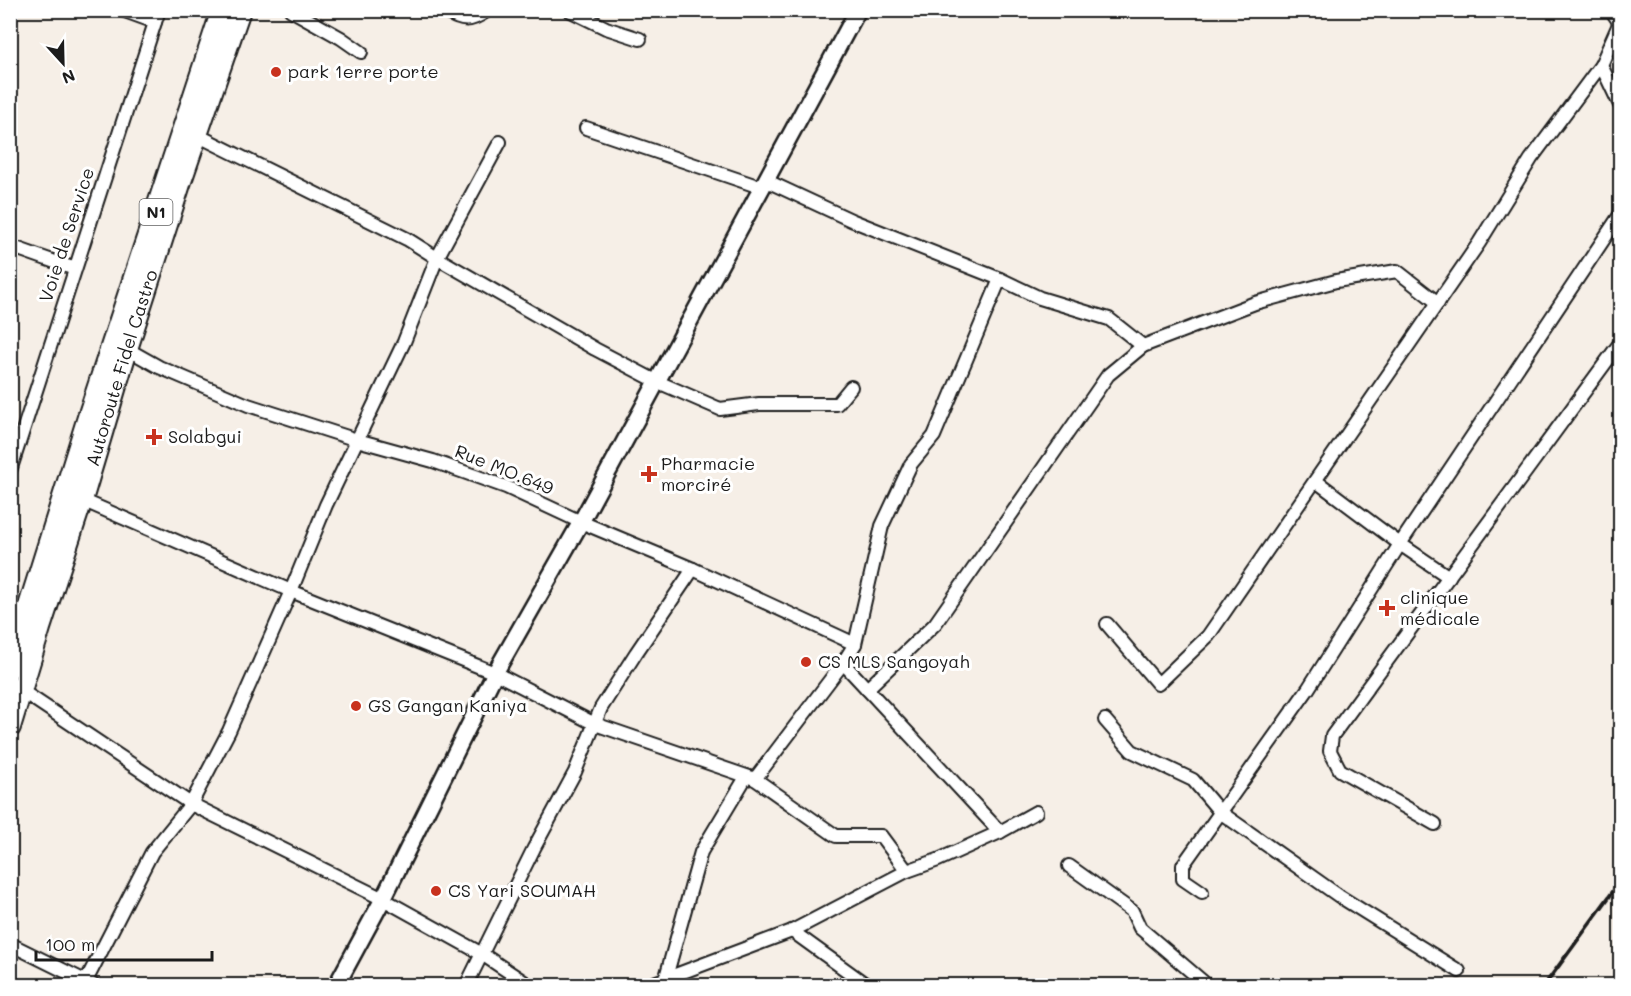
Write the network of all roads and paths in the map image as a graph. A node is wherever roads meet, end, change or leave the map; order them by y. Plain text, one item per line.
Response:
1 (122, 10) edge
2 (222, 10) edge
3 (240, 10) edge
4 (291, 10) edge
5 (441, 10) edge
6 (488, 10) edge
7 (569, 10) edge
8 (858, 10) edge
9 (1611, 10) edge
10 (157, 16) edge
11 (1620, 23) edge
12 (640, 39) dead end
13 (361, 52) dead end
14 (1600, 65) junction
15 (1620, 105) edge
16 (586, 128) dead end
17 (197, 135) junction
18 (500, 142) dead end
19 (765, 184) junction
20 (1620, 215) edge
21 (10, 246) edge
22 (437, 258) junction
23 (75, 269) junction
24 (1000, 279) junction
25 (1438, 303) junction
26 (1620, 343) edge
27 (1143, 346) junction
28 (127, 349) junction
29 (658, 382) junction
30 (851, 387) dead end
31 (357, 440) junction
32 (10, 471) edge
33 (1316, 482) junction
34 (82, 500) junction
35 (582, 522) junction
36 (1400, 544) junction
37 (693, 569) junction
38 (1449, 577) junction
39 (291, 591) junction
40 (1107, 624) dead end
41 (854, 646) junction
42 (843, 663) junction
43 (10, 667) edge
44 (495, 673) junction
45 (867, 689) junction
46 (22, 691) junction
47 (1105, 720) dead end
48 (595, 724) junction
49 (10, 727) edge
50 (751, 778) junction
51 (191, 804) junction
52 (1036, 812) dead end
53 (1220, 812) junction
54 (1435, 824) dead end
55 (1000, 832) junction
56 (1069, 866) dead end
57 (907, 871) junction
58 (1202, 892) dead end
59 (383, 899) junction
60 (792, 931) junction
61 (10, 944) edge
62 (482, 954) junction
63 (1459, 971) dead end
64 (666, 981) edge
65 (91, 983) edge
66 (336, 986) edge
67 (466, 986) edge
68 (530, 986) edge
69 (646, 986) edge
70 (868, 986) edge
71 (1208, 986) edge

1 - 10 street
2 - 43 highway, Autoroute Fidel Castro / N1
3 - 17 highway, Autoroute Fidel Castro / N1
4 - 13 street
5 - 6 street
7 - 12 street
8 - 19 street
9 - 11 street
10 - 23 street, Voie de Service
11 - 14 street
14 - 15 street
14 - 25 street
16 - 19 street
17 - 22 street
17 - 28 highway, Autoroute Fidel Castro / N1
18 - 22 street
19 - 24 street
19 - 29 street
20 - 36 street
21 - 23 street
22 - 29 street
22 - 31 street
23 - 32 street, Voie de Service
24 - 27 street
24 - 41 street
25 - 27 street
25 - 33 street
26 - 38 street
27 - 45 street
28 - 31 street, Rue MO.649
28 - 34 highway, Autoroute Fidel Castro / N1
29 - 30 street
29 - 35 street
31 - 35 street, Rue MO.649
31 - 39 street
33 - 36 street
33 - 40 street
34 - 39 street
34 - 46 highway, Autoroute Fidel Castro / N1
35 - 37 street, Rue MO.649
35 - 44 street
36 - 38 street
36 - 53 street
37 - 41 street, Rue MO.649
37 - 48 street
38 - 54 street
39 - 44 street
39 - 51 street
41 - 42 street
42 - 45 street
42 - 50 street
44 - 48 street
44 - 59 street
45 - 55 street
46 - 49 highway, Autoroute Fidel Castro / N1
46 - 51 street
47 - 53 street
48 - 50 street
48 - 62 street
50 - 57 street
50 - 64 street
51 - 59 street
51 - 65 street
52 - 55 street
53 - 58 street
53 - 63 street
55 - 57 street
56 - 71 street
57 - 60 street
59 - 62 street
59 - 66 street
60 - 64 street
60 - 70 street
61 - 65 street
62 - 67 street
62 - 68 street
64 - 69 street

